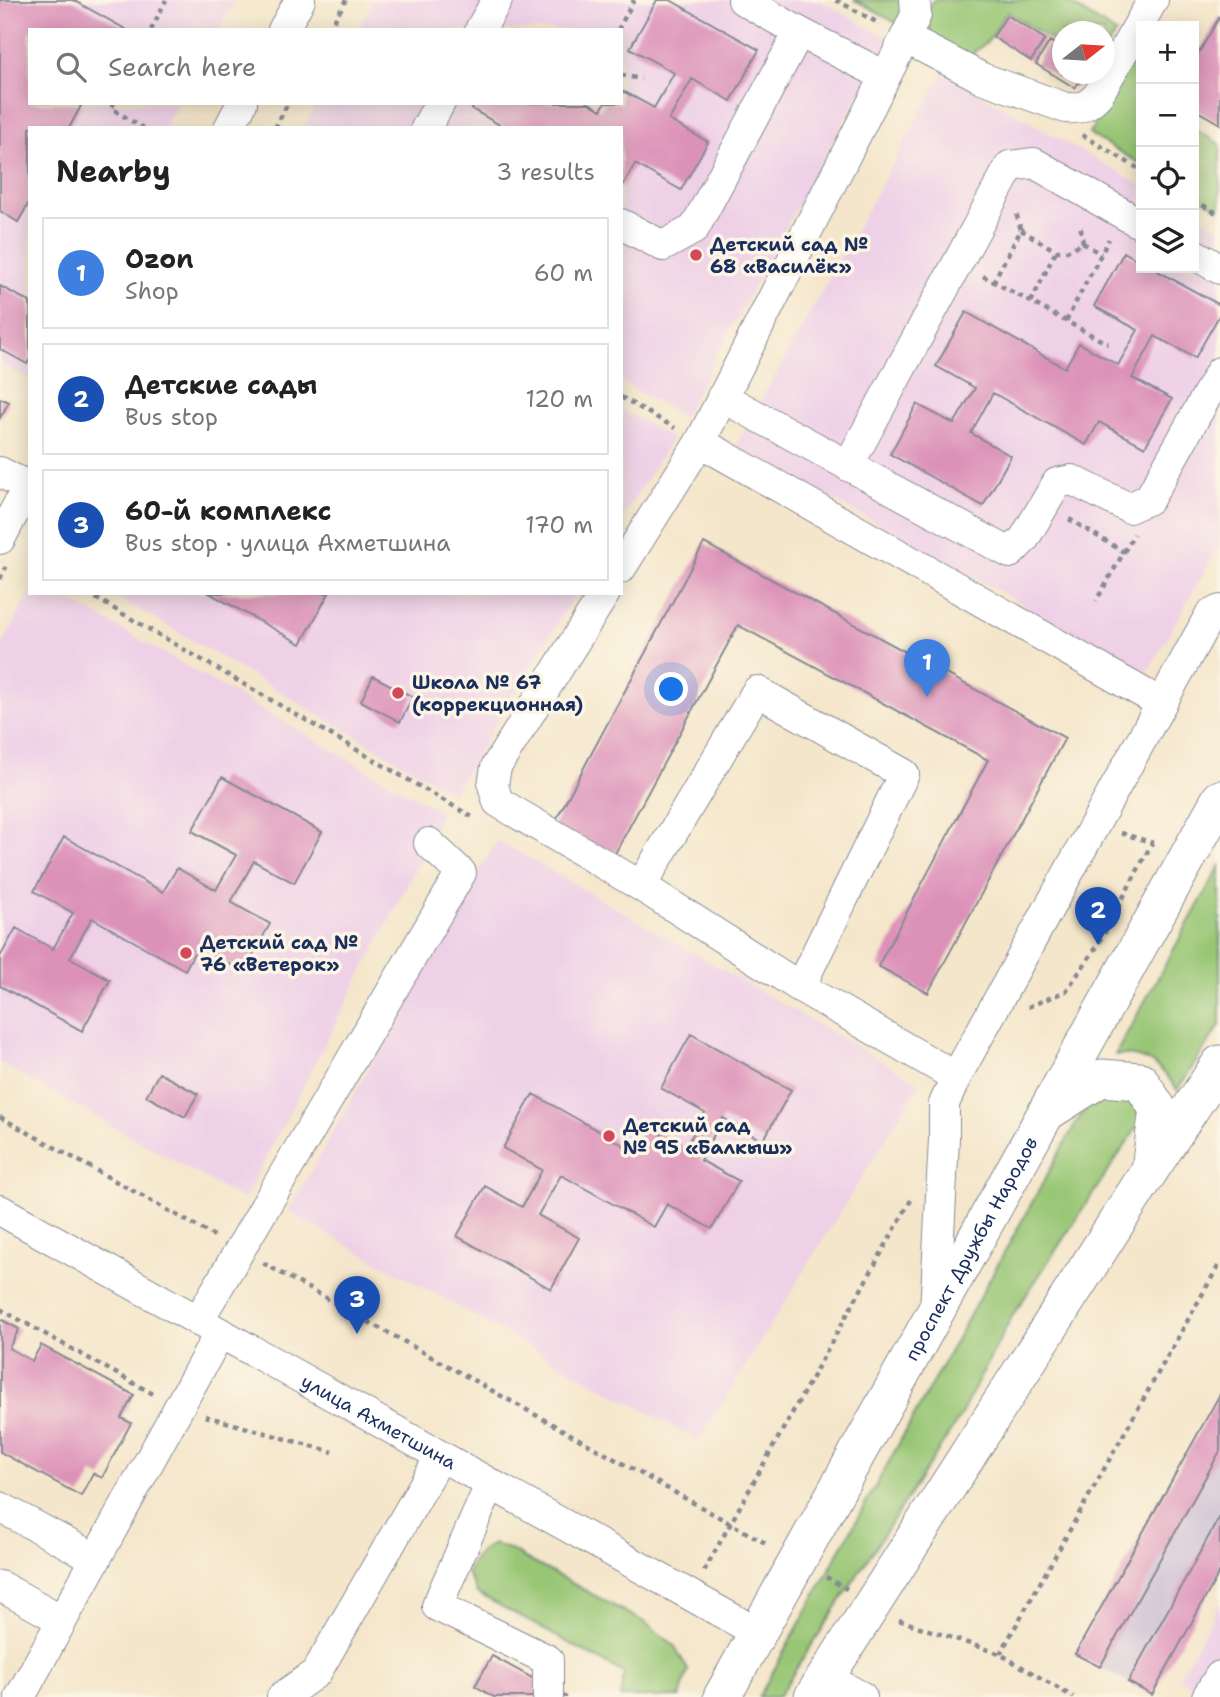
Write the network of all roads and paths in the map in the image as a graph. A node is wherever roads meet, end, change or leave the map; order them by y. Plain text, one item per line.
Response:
1 (166, 0) edge
2 (300, 0) edge
3 (346, 0) edge
4 (497, 0) edge
5 (634, 0) edge
6 (743, 0) edge
7 (836, 0) edge
8 (915, 0) edge
9 (1153, 0) edge
10 (152, 28) edge
11 (284, 28) edge
12 (330, 28) edge
13 (482, 28) edge
14 (619, 28) edge
15 (799, 32) junction
16 (905, 38) junction
17 (623, 75) edge
18 (885, 76) junction
19 (641, 79) dead end
20 (113, 105) edge
21 (242, 105) edge
22 (287, 105) edge
23 (439, 105) edge
24 (1066, 108) junction
25 (140, 126) edge
26 (230, 126) edge
27 (276, 126) edge
28 (427, 126) edge
29 (1136, 167) edge
30 (1018, 203) dead end
31 (1199, 203) edge
32 (1076, 215) dead end
33 (1220, 215) edge
34 (1132, 219) edge
35 (623, 225) edge
36 (1021, 230) junction
37 (1083, 243) junction
38 (1056, 251) junction
39 (1101, 254) junction
40 (1199, 257) edge
41 (958, 262) junction
42 (1220, 269) edge
43 (993, 282) junction
44 (1031, 302) junction
45 (1066, 321) junction
46 (1108, 344) dead end
47 (1220, 372) edge
48 (722, 397) junction
49 (623, 398) edge
50 (700, 442) junction
51 (848, 466) junction
52 (0, 472) edge
53 (28, 484) edge
54 (28, 486) edge
55 (1044, 505) junction
56 (0, 539) edge
57 (623, 565) edge
58 (604, 595) edge
59 (1096, 600) dead end
60 (1216, 606) edge
61 (1161, 703) junction
62 (1220, 799) edge
63 (1120, 833) dead end
64 (429, 843) dead end
65 (1153, 843) junction
66 (1162, 846) dead end
67 (641, 886) junction
68 (800, 987) junction
69 (1017, 1011) dead end
70 (1220, 1064) edge
71 (956, 1077) junction
72 (1047, 1112) junction
73 (0, 1117) edge
74 (1150, 1170) junction
75 (0, 1210) edge
76 (239, 1250) junction
77 (1220, 1263) edge
78 (935, 1313) junction
79 (209, 1328) junction
80 (440, 1457) junction
81 (489, 1485) junction
82 (0, 1507) edge
83 (773, 1547) dead end
84 (96, 1559) junction
85 (826, 1577) dead end
86 (0, 1587) edge
87 (847, 1590) dead end
88 (898, 1619) dead end
89 (62, 1620) junction
90 (758, 1633) junction
91 (1000, 1654) junction
92 (1220, 1676) edge
93 (819, 1687) edge
94 (20, 1697) edge
95 (282, 1697) edge
96 (548, 1697) edge
97 (722, 1697) edge
98 (862, 1697) edge
99 (1073, 1697) edge
100 (1207, 1697) edge

1 - 10 path
2 - 11 street
3 - 12 path
4 - 13 street
5 - 14 path
6 - 15 street
7 - 16 path
8 - 16 street
9 - 24 street
15 - 18 street
15 - 35 street
16 - 18 street
16 - 24 street
17 - 19 path
18 - 48 street
20 - 25 path
21 - 26 street
22 - 27 path
23 - 28 street
24 - 29 path
30 - 36 path
31 - 33 path
32 - 37 path
34 - 39 path
34 - 41 street
36 - 38 path
36 - 43 path
37 - 38 path
37 - 39 path
38 - 44 path
39 - 45 path
40 - 42 street
41 - 43 path
41 - 51 street
43 - 44 path
44 - 45 path
45 - 46 path
47 - 55 street
48 - 50 street
48 - 51 street
49 - 50 path
50 - 57 street
50 - 61 street
51 - 55 street
52 - 53 street
54 - 56 street
55 - 59 path
58 - 67 street
60 - 61 street
61 - 71 street
62 - 72 main road, проспект Дружбы Народов
63 - 65 path
64 - 76 street
65 - 66 path
65 - 69 path
67 - 68 street
67 - 68 street
68 - 71 street
70 - 74 main road
71 - 78 street
72 - 74 main road
72 - 78 main road, проспект Дружбы Народов
73 - 76 path
74 - 93 main road
75 - 79 street, улица Ахметшина
76 - 79 street
76 - 83 path
77 - 91 path
78 - 90 main road, проспект Дружбы Народов
79 - 80 street, улица Ахметшина
79 - 84 street
80 - 81 street, улица Ахметшина
80 - 95 street
81 - 90 street, улица Ахметшина
81 - 96 street
82 - 84 street
84 - 89 street
85 - 87 path
86 - 89 street
88 - 91 path
89 - 94 street
90 - 97 main road, проспект Дружбы Народов
91 - 99 path
92 - 100 street
93 - 98 street

